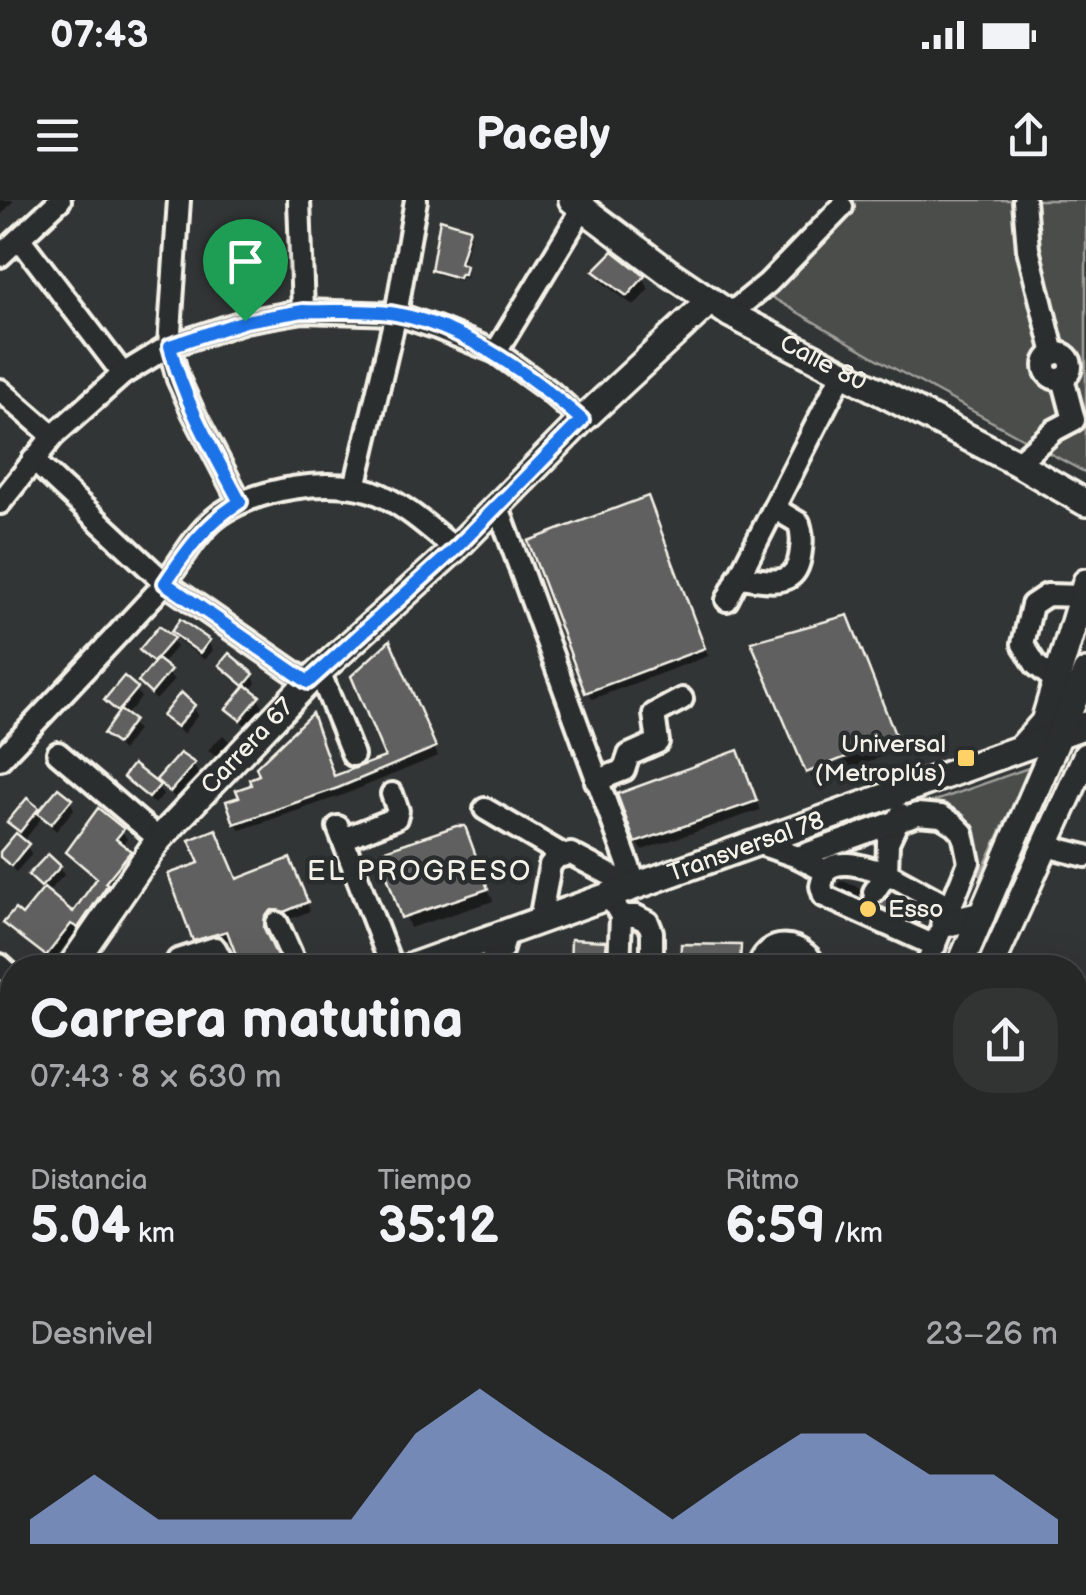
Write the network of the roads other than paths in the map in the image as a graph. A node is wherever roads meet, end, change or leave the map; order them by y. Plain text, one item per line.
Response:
1 (178, 200) edge
2 (299, 200) edge
3 (416, 200) edge
4 (1024, 200) edge
5 (60, 202) edge
6 (577, 204) edge
7 (842, 207) dead end
8 (20, 239) junction
9 (0, 256) edge
10 (720, 307) junction
11 (303, 311) junction
12 (396, 314) junction
13 (170, 346) junction
14 (496, 352) junction
15 (843, 372) junction
16 (122, 374) junction
17 (0, 390) edge
18 (582, 420) junction
19 (1080, 420) edge
20 (53, 436) junction
21 (32, 460) junction
22 (1017, 463) junction
23 (355, 487) junction
24 (240, 502) junction
25 (1086, 502) edge
26 (0, 503) edge
27 (498, 507) junction
28 (774, 508) junction
29 (455, 549) junction
30 (738, 577) junction
31 (165, 583) junction
32 (1084, 589) edge
33 (727, 600) dead end
34 (1071, 632) junction
35 (1086, 656) edge
36 (1086, 672) edge
37 (314, 677) junction
38 (1056, 681) junction
39 (682, 699) dead end
40 (1086, 725) edge
41 (1060, 734) junction
42 (1019, 749) junction
43 (58, 753) dead end
44 (353, 755) dead end
45 (1086, 756) edge
46 (0, 759) edge
47 (596, 780) junction
48 (906, 788) junction
49 (392, 794) dead end
50 (485, 809) dead end
51 (898, 819) junction
52 (159, 839) junction
53 (757, 843) junction
54 (1046, 846) junction
55 (563, 854) junction
56 (1086, 856) edge
57 (798, 857) junction
58 (825, 872) junction
59 (887, 873) junction
60 (625, 896) junction
61 (868, 905) junction
62 (982, 915) junction
63 (540, 920) junction
64 (278, 922) dead end
65 (506, 932) junction
66 (935, 947) edge
67 (79, 955) edge
68 (193, 955) edge
69 (219, 955) edge
70 (292, 955) edge
71 (387, 955) edge
72 (443, 955) edge
73 (496, 955) edge
74 (620, 955) edge
75 (652, 955) edge
76 (762, 955) edge
77 (807, 955) edge
78 (965, 955) edge
79 (996, 955) edge

1 - 13 street
2 - 11 street
3 - 12 street
4 - 19 street
5 - 8 street
6 - 10 main road, Calle 80
6 - 14 street
7 - 10 street
8 - 9 street
8 - 16 street
10 - 15 main road, Calle 80
10 - 18 main road, Carrera 67
11 - 12 street
11 - 13 street
12 - 14 street
12 - 23 street
13 - 16 street
13 - 24 street
14 - 18 street
15 - 22 main road, Calle 80
15 - 28 street
16 - 20 street
17 - 20 street
18 - 27 main road, Carrera 67
19 - 22 street
20 - 21 street
21 - 26 street
21 - 31 street
22 - 25 main road, Calle 80
23 - 24 street
23 - 29 street
24 - 31 street
27 - 29 main road, Carrera 67
27 - 47 street
28 - 30 street
28 - 30 street
29 - 37 main road, Carrera 67
30 - 33 street
31 - 37 street
31 - 46 street
32 - 34 main road
32 - 38 street
34 - 35 main road
34 - 38 main road
36 - 41 main road
37 - 44 street
37 - 52 main road, Carrera 67
38 - 42 main road
39 - 47 street
40 - 41 main road, Transversal 78
41 - 42 main road, Transversal 78
41 - 62 main road
42 - 48 main road, Transversal 78
43 - 52 street
45 - 54 main road
47 - 60 street
48 - 51 street
48 - 53 main road, Transversal 78
49 - 71 street
50 - 55 street
51 - 57 street
51 - 59 street
51 - 66 street
52 - 67 main road, Carrera 67
53 - 57 street
53 - 60 main road, Transversal 78
54 - 56 street
54 - 79 main road
55 - 60 street
55 - 63 street
57 - 58 street
58 - 59 street
58 - 61 street
59 - 61 street
59 - 66 street
60 - 63 main road, Transversal 78
60 - 74 street
60 - 75 street
61 - 66 street
62 - 66 main road
62 - 78 main road
63 - 65 main road, Transversal 78
64 - 70 street
65 - 72 main road, Transversal 78
65 - 73 street
68 - 69 street
76 - 77 street

